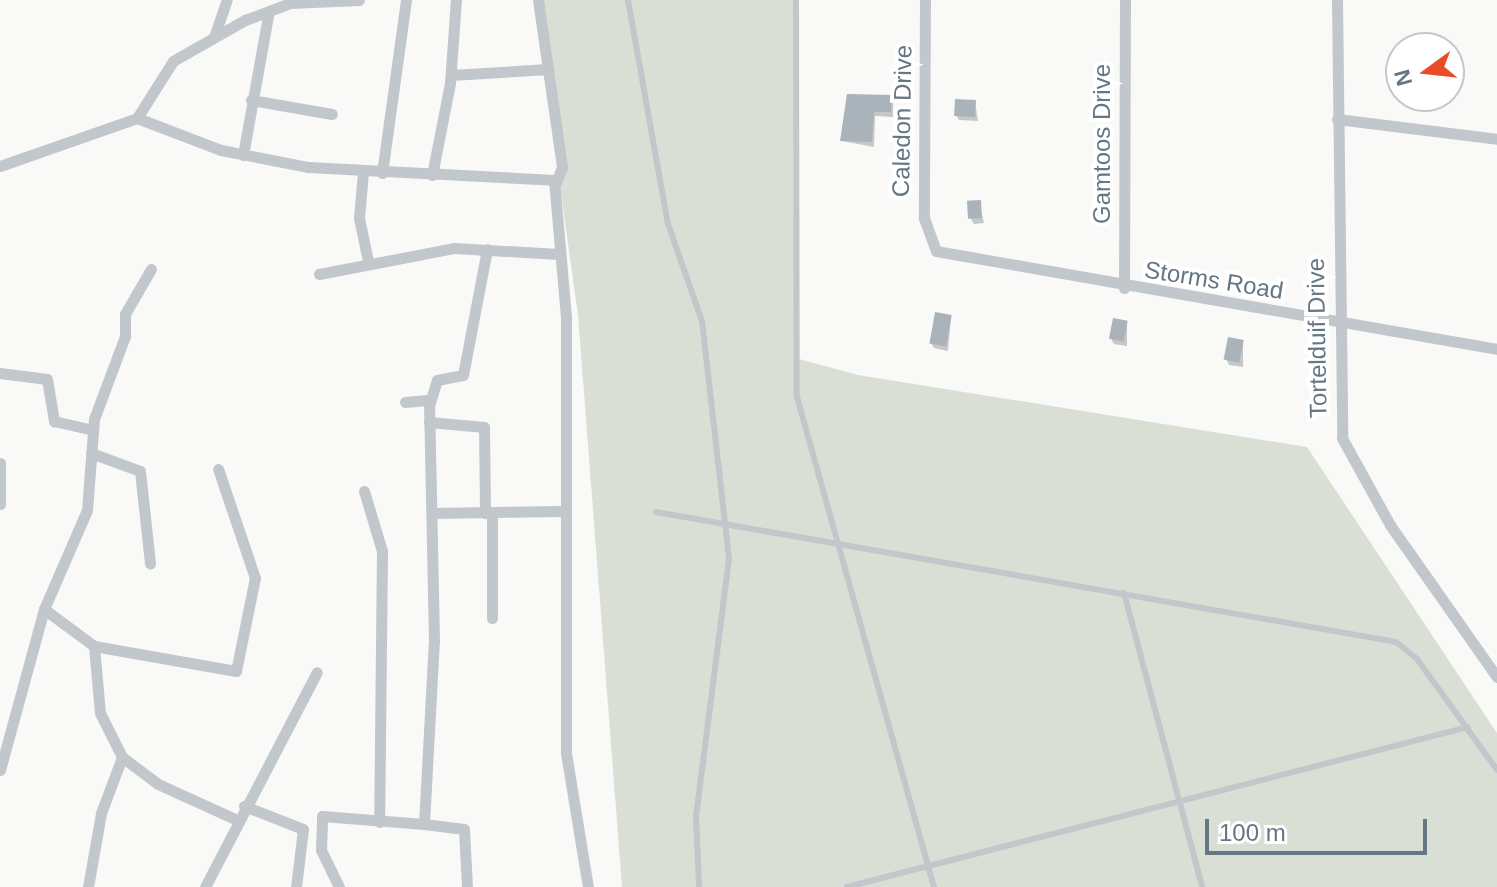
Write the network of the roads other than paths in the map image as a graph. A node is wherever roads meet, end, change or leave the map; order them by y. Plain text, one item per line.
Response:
1 (227, 0) edge
2 (359, 0) edge
3 (406, 0) edge
4 (456, 0) edge
5 (538, 0) edge
6 (628, 0) edge
7 (796, 0) edge
8 (925, 0) edge
9 (1125, 0) edge
10 (1337, 0) edge
11 (269, 11) junction
12 (214, 37) junction
13 (548, 69) junction
14 (451, 75) junction
15 (251, 100) junction
16 (332, 114) dead end
17 (137, 118) junction
18 (1337, 119) junction
19 (1497, 139) edge
20 (243, 155) junction
21 (0, 166) edge
22 (363, 172) junction
23 (382, 173) junction
24 (432, 175) junction
25 (556, 183) junction
26 (929, 242) joint
27 (487, 249) junction
28 (559, 254) junction
29 (368, 261) junction
30 (151, 269) dead end
31 (319, 274) dead end
32 (1124, 288) junction
33 (1338, 323) junction
34 (1497, 349) edge
35 (0, 373) edge
36 (430, 400) junction
37 (405, 402) dead end
38 (429, 422) junction
39 (93, 430) junction
40 (91, 453) junction
41 (0, 463) edge
42 (218, 469) dead end
43 (364, 491) dead end
44 (0, 504) edge
45 (562, 511) junction
46 (656, 512) dead end
47 (432, 513) junction
48 (488, 513) junction
49 (726, 524) junction
50 (836, 544) junction
51 (150, 563) dead end
52 (1124, 593) junction
53 (44, 609) junction
54 (492, 618) dead end
55 (94, 646) junction
56 (317, 672) dead end
57 (1497, 677) edge
58 (1468, 727) junction
59 (122, 757) junction
60 (0, 770) edge
61 (1497, 770) edge
62 (1179, 803) junction
63 (244, 806) junction
64 (237, 820) junction
65 (379, 822) junction
66 (424, 824) junction
67 (929, 868) junction
68 (88, 887) edge
69 (205, 887) edge
70 (296, 887) edge
71 (339, 887) edge
72 (467, 887) edge
73 (588, 887) edge
74 (699, 887) edge
75 (847, 887) edge
76 (934, 887) edge
77 (1202, 887) edge

1 - 12 street
2 - 11 street
3 - 23 street
4 - 14 street
5 - 13 street
6 - 49 lane
7 - 50 lane
8 - 26 street, Caledon Drive
9 - 32 street, Gamtoos Drive
10 - 18 street, Tortelduif Drive
11 - 12 street
11 - 15 street
12 - 17 street
13 - 14 street
13 - 25 street
14 - 24 street
15 - 16 street
15 - 20 street
17 - 20 street
17 - 21 street
18 - 19 street
18 - 33 street, Tortelduif Drive
20 - 22 street
22 - 23 street
22 - 29 street
23 - 24 street
24 - 25 street
25 - 28 street
26 - 32 street, Storms Road
27 - 28 street
27 - 29 street
27 - 36 street
28 - 45 street
29 - 31 street
30 - 39 street
32 - 33 street, Storms Road
33 - 34 street, Storms Road
33 - 57 street, Tortelduif Drive
35 - 39 street
36 - 37 street
36 - 38 street
38 - 47 street
38 - 48 street
39 - 40 street
40 - 51 street
40 - 53 street
41 - 44 street
42 - 55 street
43 - 65 street
45 - 48 street
45 - 73 street
46 - 49 lane
47 - 48 street
47 - 66 street
48 - 54 street
49 - 50 lane
49 - 74 lane
50 - 52 lane
50 - 67 lane
52 - 58 lane
52 - 62 lane
53 - 55 street
53 - 60 street
55 - 59 street
56 - 63 street
58 - 61 lane
58 - 62 lane
59 - 64 street
59 - 68 street
62 - 67 lane
62 - 77 lane
63 - 64 street
63 - 70 street
64 - 69 street
65 - 66 street
65 - 71 street
66 - 72 street
67 - 75 lane
67 - 76 lane

